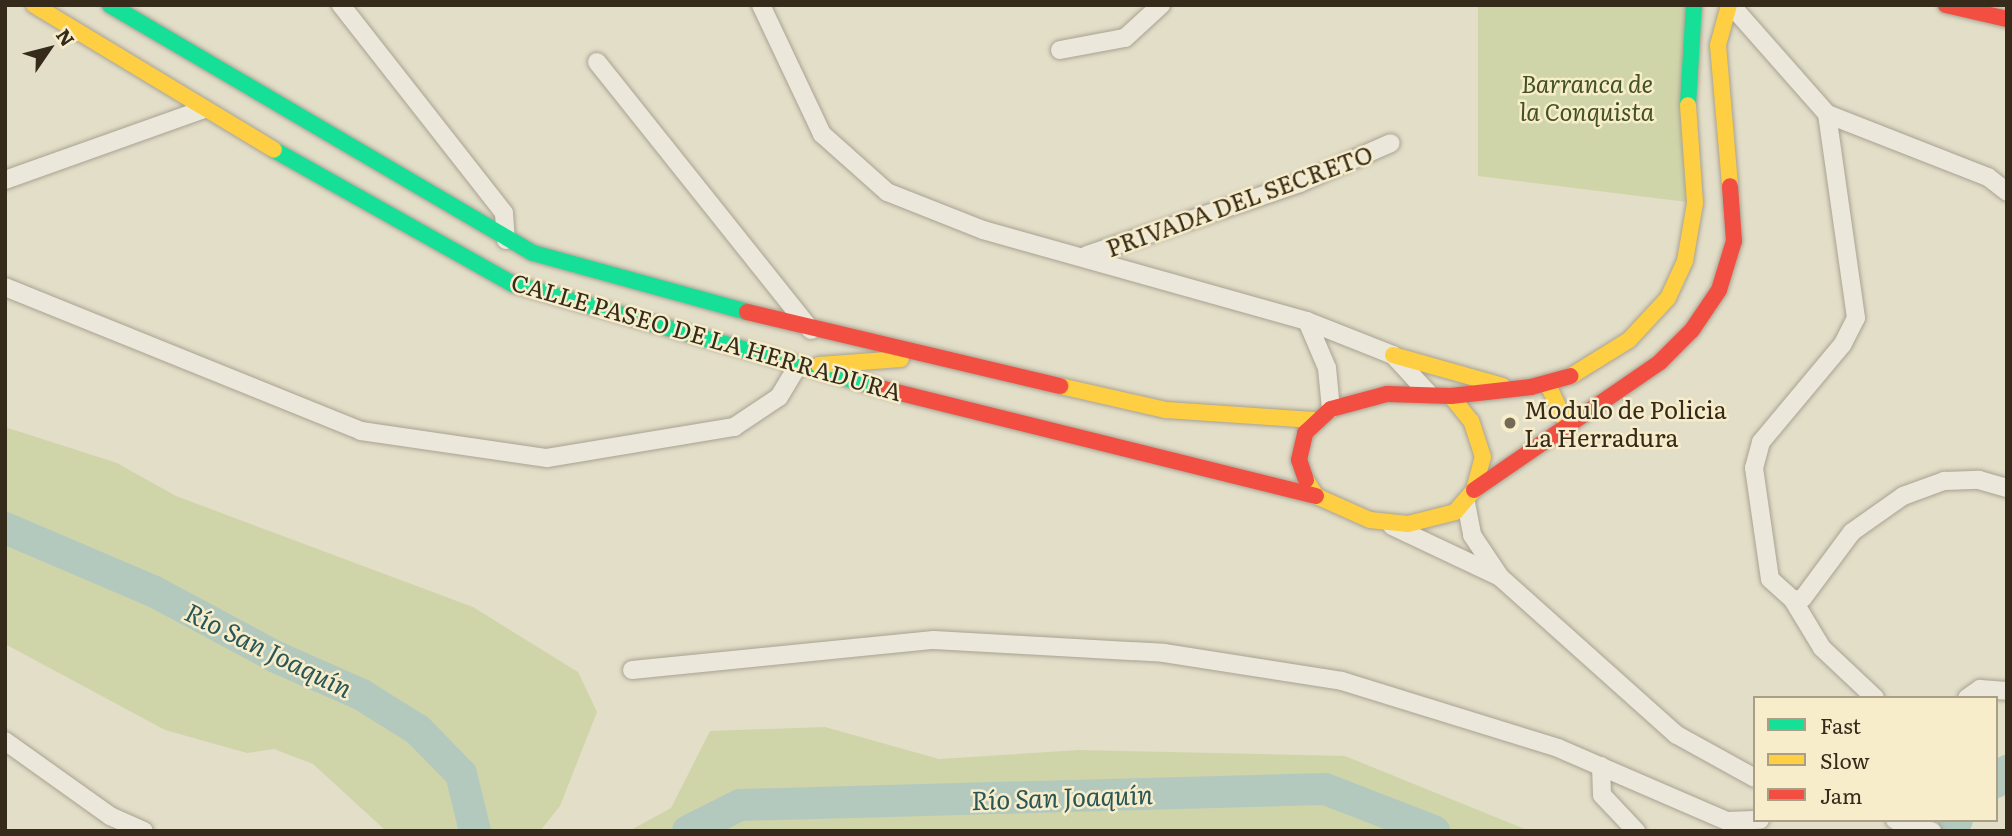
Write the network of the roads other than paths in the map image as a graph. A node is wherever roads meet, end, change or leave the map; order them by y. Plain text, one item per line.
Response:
1 (34, 5) edge
2 (110, 5) edge
3 (341, 5) edge
4 (761, 5) edge
5 (1161, 5) edge
6 (1693, 5) edge
7 (1730, 5) edge
8 (1946, 5) edge
9 (2007, 19) edge
10 (1060, 50) dead end
11 (597, 62) dead end
12 (202, 110) junction
13 (1827, 114) junction
14 (1391, 143) dead end
15 (5, 180) edge
16 (2007, 192) edge
17 (506, 240) junction
18 (1087, 256) junction
19 (5, 286) edge
20 (1307, 321) junction
21 (811, 330) junction
22 (1393, 355) junction
23 (923, 357) junction
24 (797, 367) junction
25 (1547, 383) junction
26 (1513, 389) junction
27 (1429, 394) junction
28 (1451, 396) junction
29 (1331, 409) junction
30 (1314, 420) junction
31 (1567, 425) junction
32 (2007, 488) edge
33 (1316, 496) junction
34 (1470, 496) junction
35 (1386, 522) junction
36 (1500, 577) junction
37 (1793, 600) junction
38 (632, 670) dead end
39 (2007, 691) edge
40 (1873, 696) edge
41 (1970, 696) edge
42 (5, 741) edge
43 (1601, 766) junction
44 (1753, 777) edge
45 (1753, 820) edge
46 (1902, 822) edge
47 (143, 831) edge
48 (1636, 831) edge
49 (1932, 831) edge

1 - 12 main road, CALLE PASEO DE LA HERRADURA
2 - 17 main road, CALLE PASEO DE LA HERRADURA
3 - 17 street
4 - 18 street
5 - 10 street
6 - 25 main road
7 - 13 street
7 - 31 main road
8 - 9 main road
11 - 21 street
12 - 15 street
12 - 24 main road, CALLE PASEO DE LA HERRADURA
13 - 16 street
13 - 37 street
14 - 18 street, PRIVADA DEL SECRETO
17 - 21 main road, CALLE PASEO DE LA HERRADURA
18 - 20 street
19 - 24 street
20 - 22 street
20 - 29 street
21 - 23 main road, CALLE PASEO DE LA HERRADURA
22 - 26 main road
22 - 27 street
23 - 24 main road
23 - 30 main road, CALLE PASEO DE LA HERRADURA
24 - 33 main road, CALLE PASEO DE LA HERRADURA
25 - 26 main road
25 - 31 main road
26 - 28 main road
27 - 28 main road
27 - 29 main road
28 - 34 main road
29 - 30 main road
30 - 33 main road
31 - 34 main road
32 - 37 street
33 - 35 main road
34 - 35 main road
34 - 36 street
35 - 36 street
36 - 44 street
37 - 40 street
38 - 43 street
39 - 41 street
42 - 47 street
43 - 45 street
43 - 48 street
46 - 49 street

